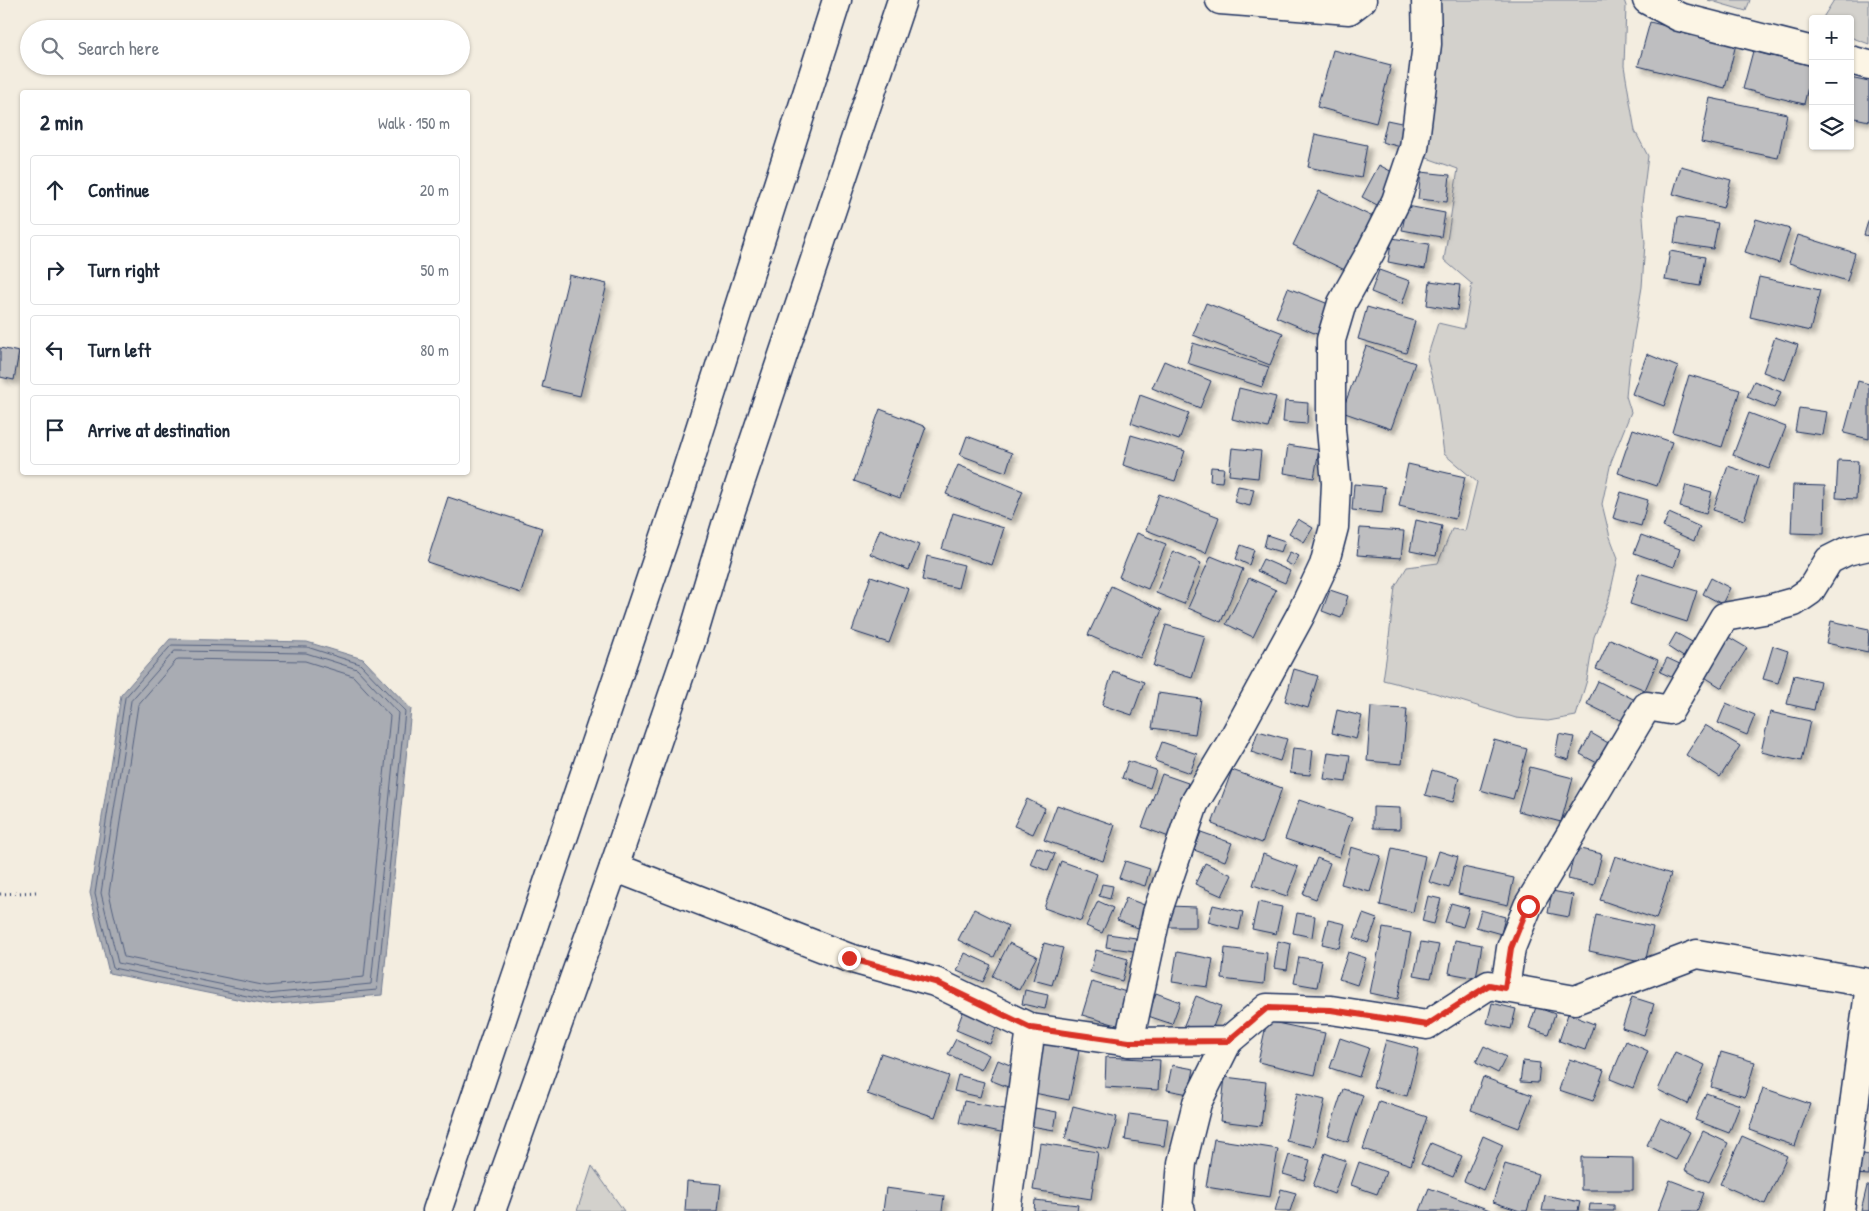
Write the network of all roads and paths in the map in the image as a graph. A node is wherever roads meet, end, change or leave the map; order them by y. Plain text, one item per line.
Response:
1 (838, 0) edge
2 (902, 0) edge
3 (1220, 0) edge
4 (1362, 0) edge
5 (1426, 0) edge
6 (1647, 0) edge
7 (1809, 50) edge
8 (1854, 61) edge
9 (1869, 65) edge
10 (1869, 546) edge
11 (614, 867) junction
12 (37, 892) dead end
13 (0, 894) edge
14 (1869, 983) edge
15 (1505, 988) junction
16 (1869, 992) edge
17 (1031, 1028) junction
18 (1228, 1041) junction
19 (1129, 1042) junction
20 (437, 1211) edge
21 (491, 1211) edge
22 (1006, 1211) edge
23 (1181, 1211) edge
24 (1840, 1211) edge

1 - 20 main road
2 - 11 main road
3 - 4 main road
5 - 19 main road
6 - 7 main road
8 - 9 main road
10 - 15 main road
11 - 17 main road
11 - 21 main road
12 - 13 path
14 - 15 main road
15 - 18 main road
16 - 24 main road
17 - 19 main road
17 - 22 main road
18 - 19 main road
18 - 23 main road

